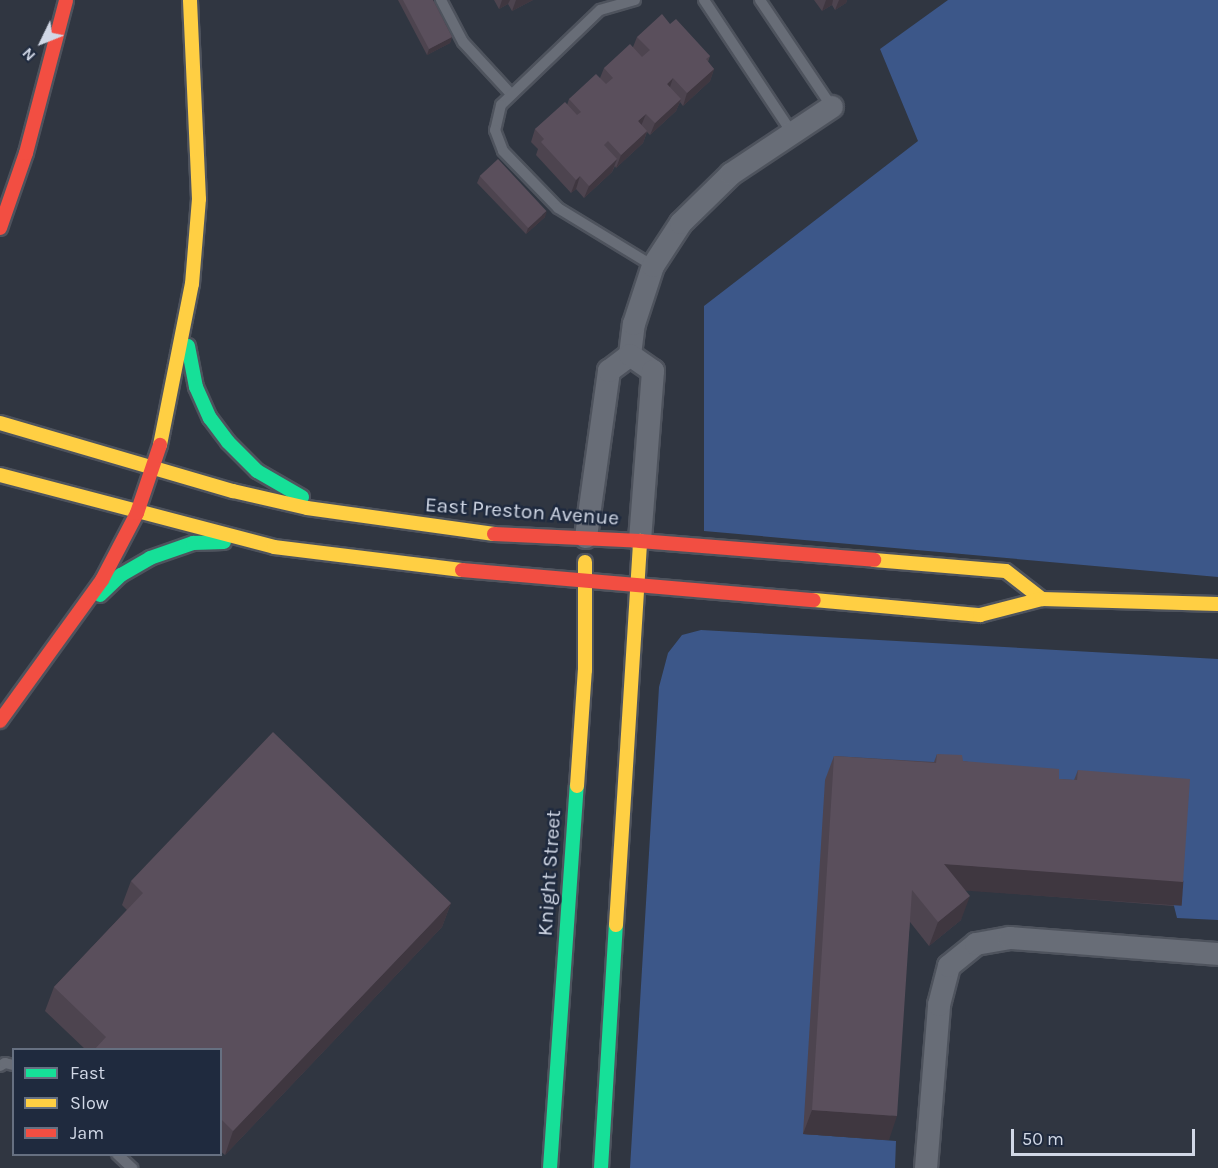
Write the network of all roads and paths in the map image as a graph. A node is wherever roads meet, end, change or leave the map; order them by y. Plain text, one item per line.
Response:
1 (66, 0) edge
2 (190, 0) edge
3 (441, 0) edge
4 (635, 0) edge
5 (704, 0) edge
6 (760, 0) edge
7 (511, 94) junction
8 (832, 107) joint
9 (792, 133) junction
10 (0, 228) edge
11 (653, 266) junction
12 (186, 320) junction
13 (630, 355) junction
14 (0, 423) edge
15 (155, 465) junction
16 (0, 475) edge
17 (137, 513) junction
18 (342, 513) junction
19 (586, 537) junction
20 (249, 541) junction
21 (640, 541) junction
22 (584, 581) junction
23 (638, 587) junction
24 (1042, 599) junction
25 (1218, 604) edge
26 (77, 616) junction
27 (0, 721) edge
28 (1218, 954) edge
29 (118, 1156) edge
30 (132, 1168) edge
31 (550, 1168) edge
32 (601, 1168) edge
33 (926, 1168) edge

1 - 10 street
2 - 12 street
3 - 7 lane
4 - 7 lane
5 - 9 lane
6 - 8 lane
7 - 11 lane
8 - 9 street
9 - 11 street
11 - 13 street
12 - 15 street
12 - 18 street
13 - 19 street
13 - 21 street
14 - 15 street, East Preston Avenue
15 - 17 street
15 - 18 street, East Preston Avenue
16 - 17 street
17 - 20 street
17 - 26 street
18 - 19 street, East Preston Avenue
19 - 21 street, East Preston Avenue
19 - 22 street, Knight Street
20 - 22 street
20 - 26 street
21 - 23 street
21 - 24 street, East Preston Avenue
22 - 23 street
22 - 31 street, Knight Street
23 - 24 street
23 - 32 street
24 - 25 street
26 - 27 street
28 - 33 street
29 - 30 lane

